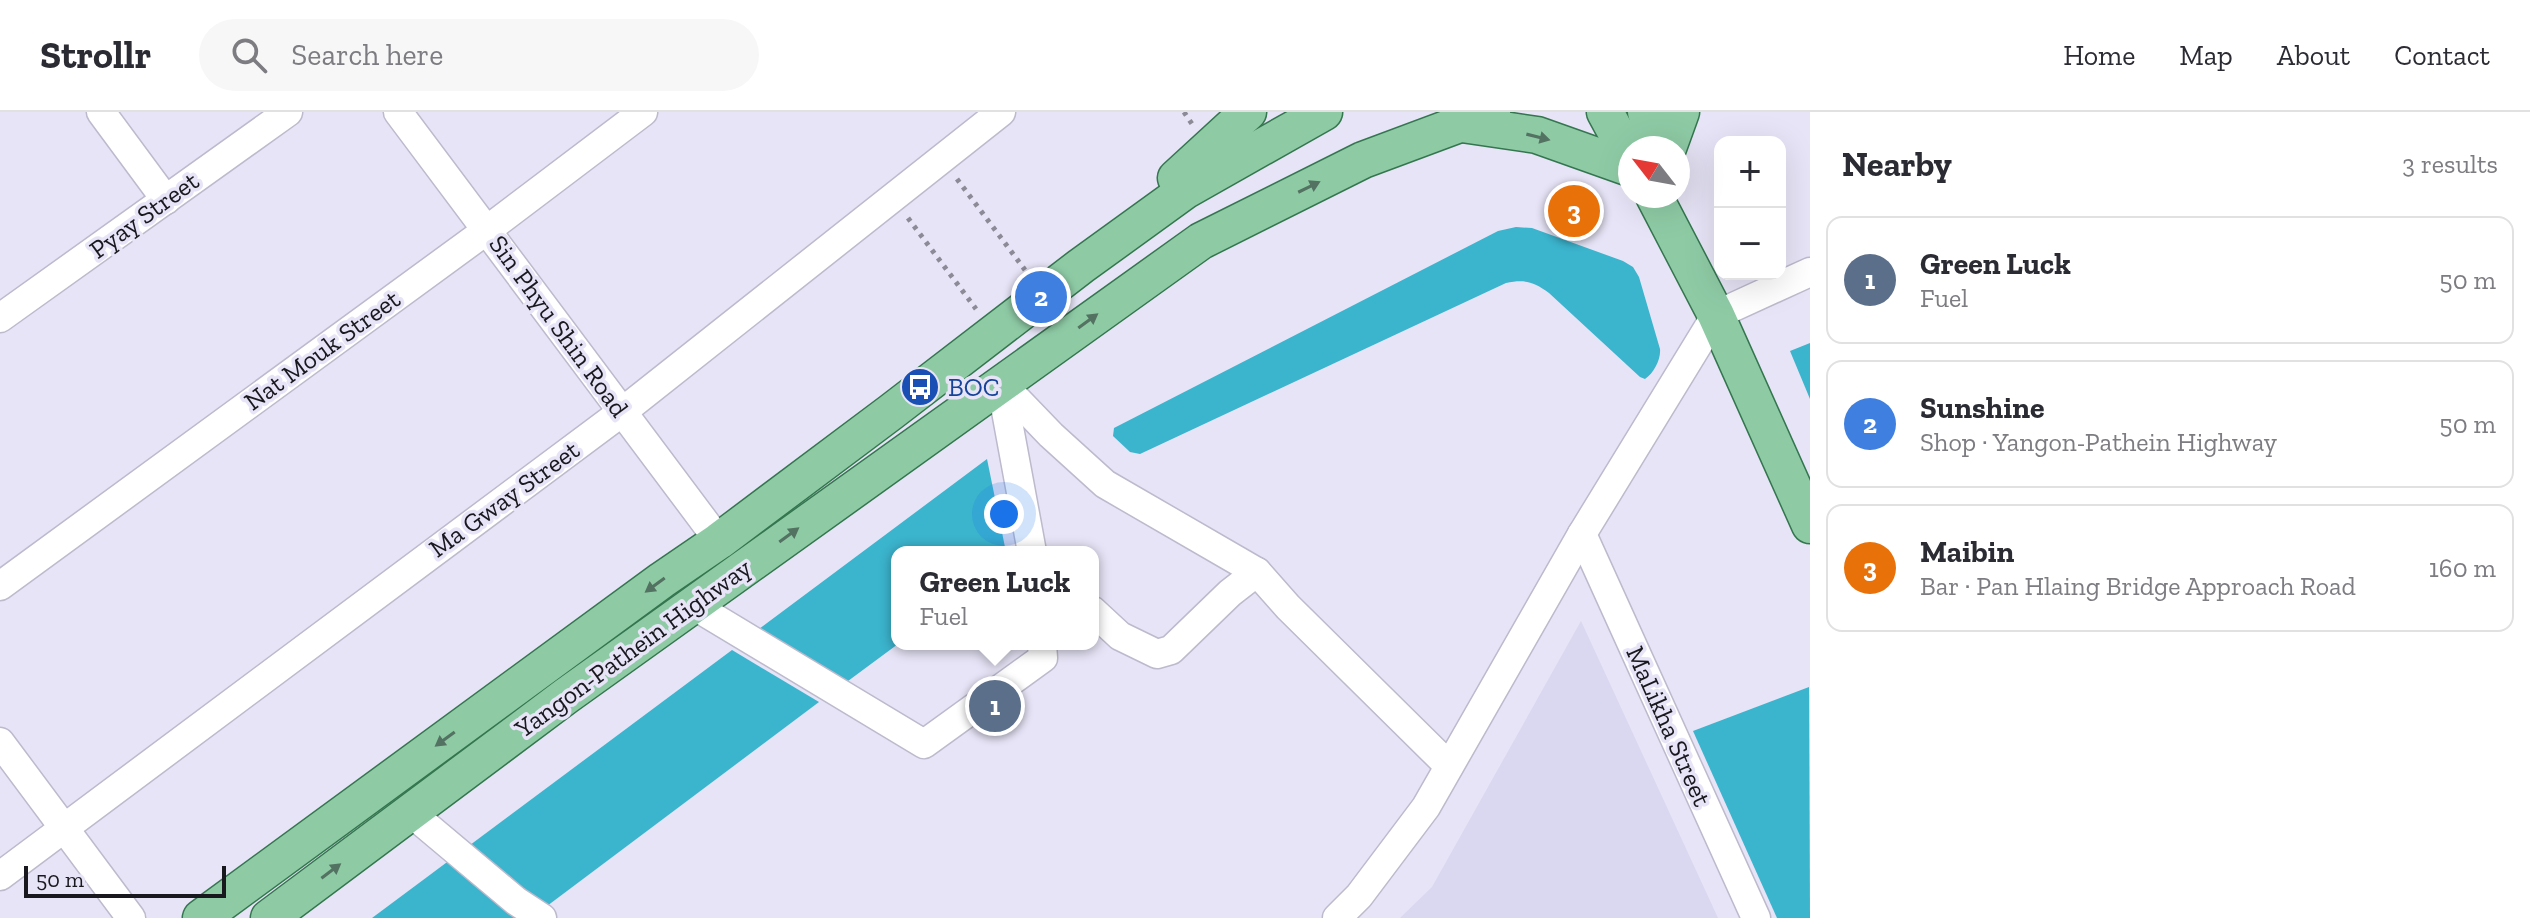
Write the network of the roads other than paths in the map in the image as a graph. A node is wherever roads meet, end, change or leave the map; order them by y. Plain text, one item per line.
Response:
1 (101, 112) edge
2 (288, 112) edge
3 (398, 112) edge
4 (643, 112) edge
5 (1001, 112) edge
6 (1248, 112) edge
7 (1324, 112) edge
8 (1605, 112) edge
9 (1646, 112) edge
10 (1681, 112) edge
11 (1477, 118) edge
12 (1618, 136) edge
13 (1653, 136) edge
14 (1672, 136) edge
15 (1618, 164) edge
16 (166, 200) junction
17 (1662, 208) edge
18 (487, 230) junction
19 (1081, 266) junction
20 (1810, 272) edge
21 (1716, 315) junction
22 (0, 318) edge
23 (1001, 383) junction
24 (622, 412) junction
25 (1810, 525) edge
26 (1582, 534) junction
27 (719, 541) junction
28 (1031, 546) edge
29 (1257, 572) junction
30 (0, 586) edge
31 (693, 605) junction
32 (1099, 617) edge
33 (1042, 650) edge
34 (0, 742) edge
35 (1449, 766) junction
36 (410, 812) junction
37 (65, 829) junction
38 (0, 876) edge
39 (131, 918) edge
40 (201, 918) edge
41 (269, 918) edge
42 (542, 918) edge
43 (1337, 918) edge
44 (1756, 918) edge

1 - 16 street
2 - 16 street, Pyay Street
3 - 18 street, Sin Phyu Shin Road
4 - 18 street, Nat Mouk Street
5 - 24 street, Ma Gway Street
6 - 19 main road
7 - 19 main road
8 - 12 main road
9 - 13 main road
10 - 14 main road
11 -> 15 main road
23 -> 11 main road, Yangon-Pathein Highway
16 - 22 street, Pyay Street
17 - 21 main road
18 - 24 street, Sin Phyu Shin Road
18 - 30 street, Nat Mouk Street
19 - 27 main road, Yangon-Pathein Highway
20 - 21 street
21 - 25 main road
21 - 26 street
23 - 28 street
23 - 29 street
31 -> 23 main road, Yangon-Pathein Highway
24 - 27 street, Sin Phyu Shin Road
24 - 37 street, Ma Gway Street
26 - 35 street
26 - 44 street, MaLikha Street
27 -> 40 main road, Yangon-Pathein Highway
29 - 32 street
29 - 35 street
31 - 33 street
31 - 36 main road, Yangon-Pathein Highway
34 - 37 street
35 - 43 street
41 -> 36 main road, Yangon-Pathein Highway
36 - 42 street
37 - 38 street, Ma Gway Street
37 - 39 street

